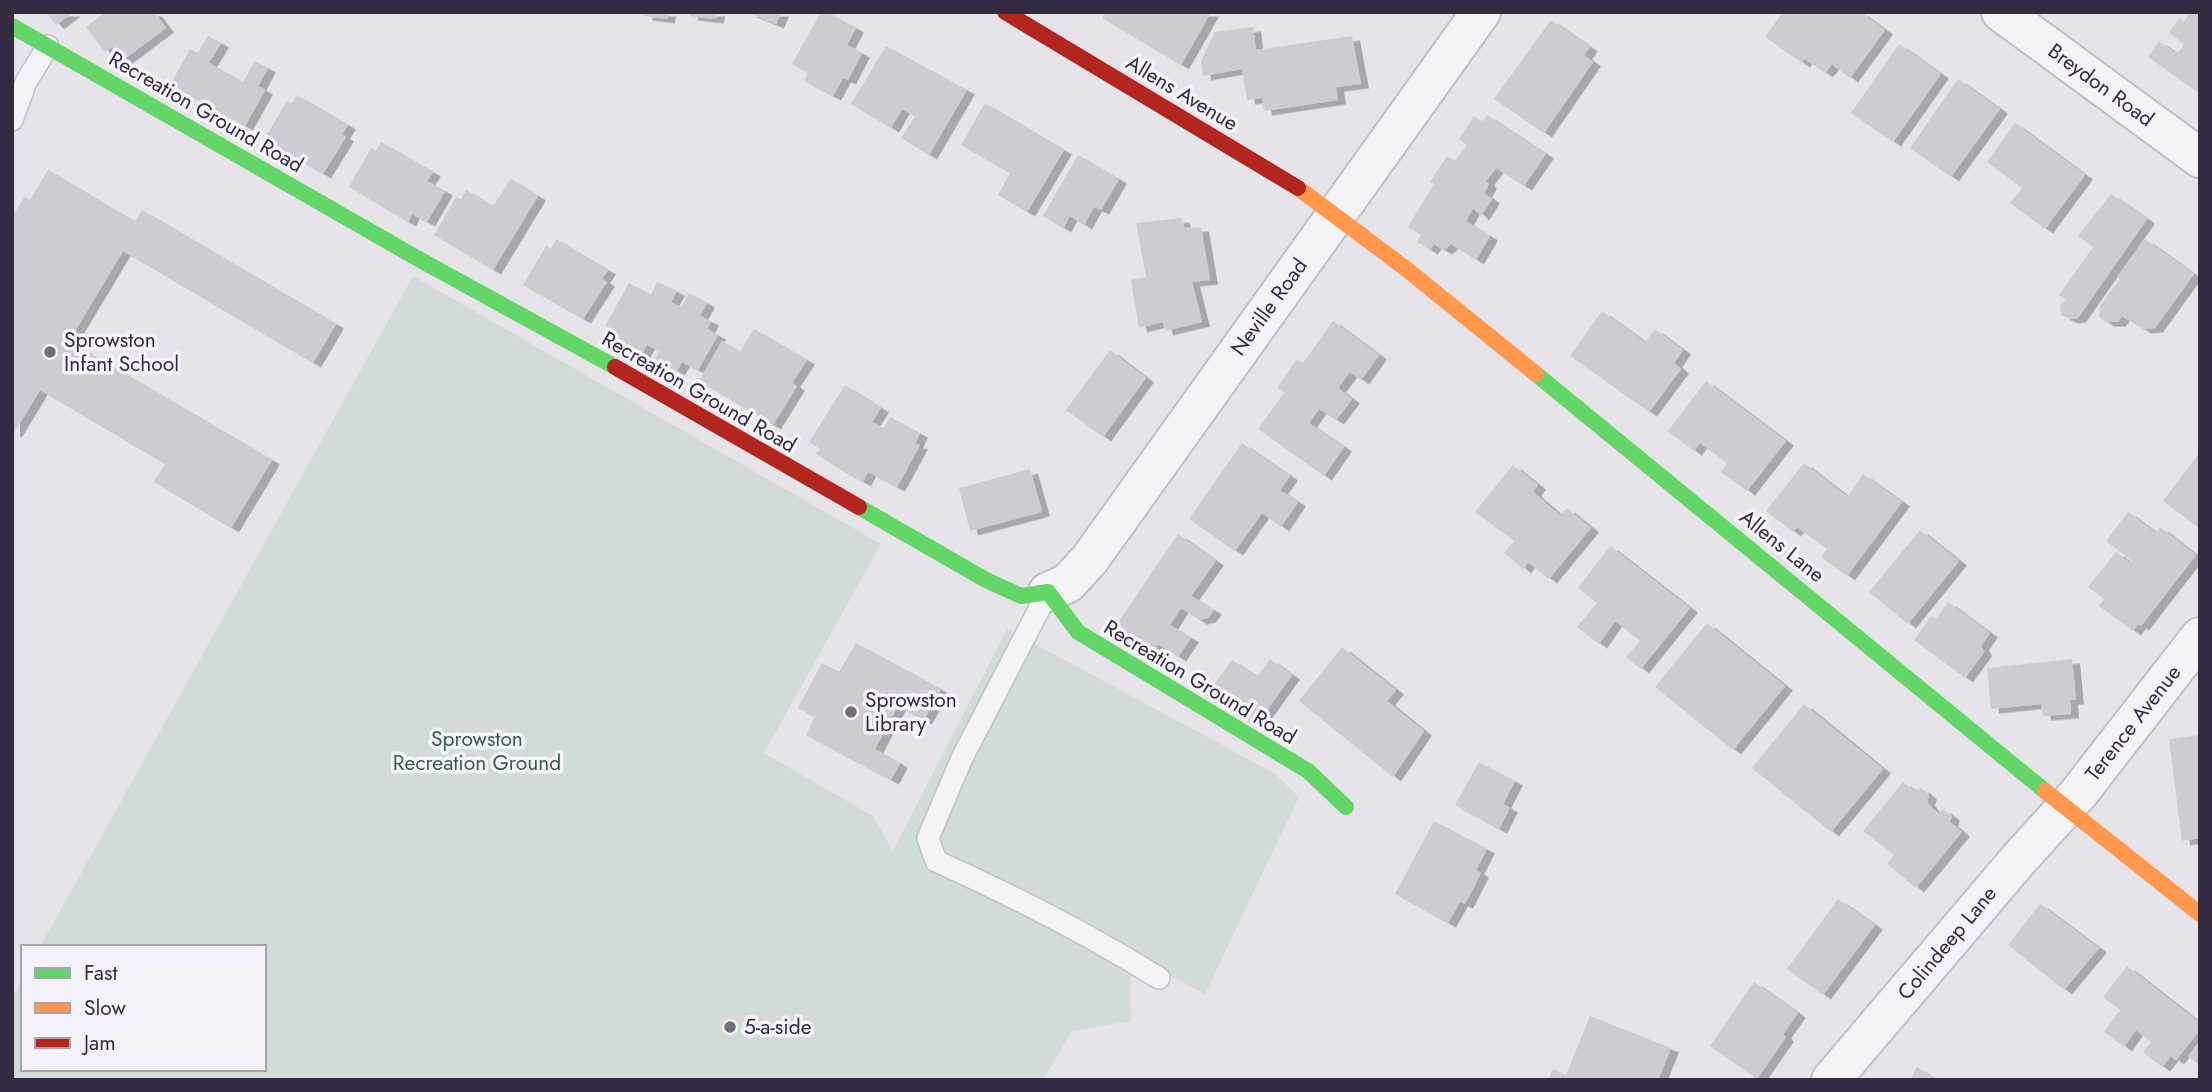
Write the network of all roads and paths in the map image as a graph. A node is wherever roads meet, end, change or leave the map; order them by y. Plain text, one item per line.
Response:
1 (1005, 12) edge
2 (1481, 12) edge
3 (2001, 12) edge
4 (12, 26) edge
5 (47, 46) junction
6 (12, 120) edge
7 (2200, 158) edge
8 (1334, 216) junction
9 (1048, 592) junction
10 (2200, 637) edge
11 (1346, 807) dead end
12 (2066, 808) junction
13 (2200, 914) edge
14 (1159, 978) dead end
15 (1831, 1080) edge

1 - 8 street, Allens Avenue
2 - 8 street, Neville Road
3 - 7 street, Breydon Road
4 - 5 street, Recreation Ground Road
5 - 6 lane
5 - 9 street, Recreation Ground Road
8 - 9 street, Neville Road
8 - 12 street, Allens Lane
9 - 11 street, Recreation Ground Road
9 - 14 lane
10 - 12 street, Terence Avenue
12 - 13 street, Allens Lane
12 - 15 street, Colindeep Lane

